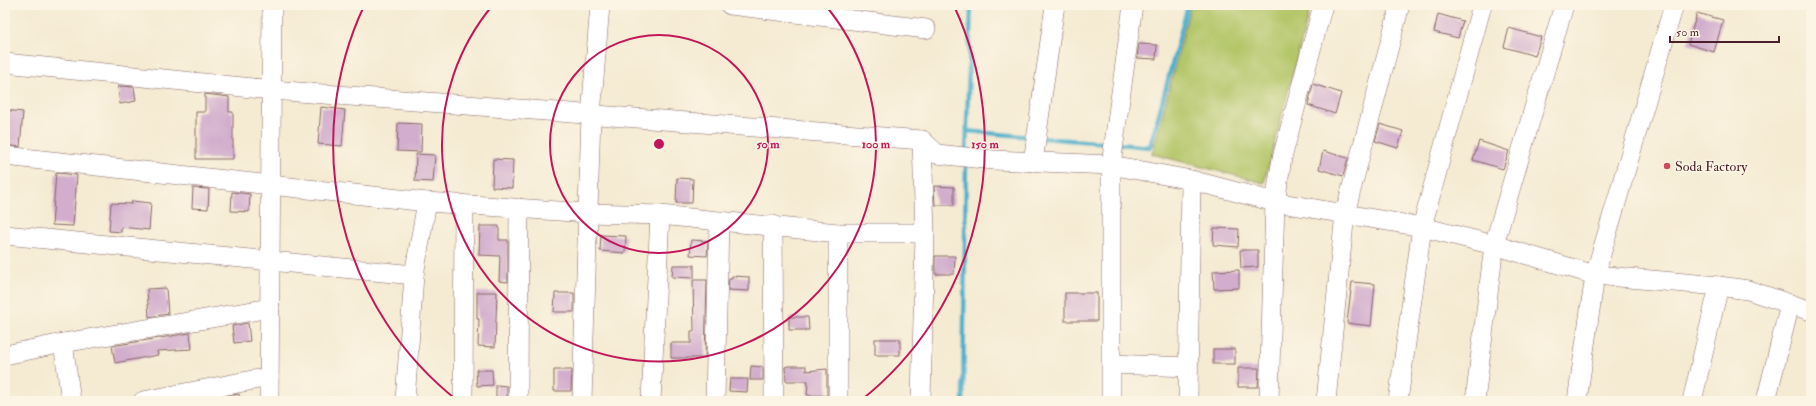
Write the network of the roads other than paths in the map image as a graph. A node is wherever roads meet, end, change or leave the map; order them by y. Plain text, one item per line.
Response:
1 (272, 5) edge
2 (600, 5) edge
3 (730, 5) edge
4 (1054, 5) edge
5 (1133, 5) edge
6 (1323, 5) edge
7 (1400, 5) edge
8 (1482, 5) edge
9 (1564, 5) edge
10 (1674, 5) edge
11 (926, 29) dead end
12 (5, 63) edge
13 (272, 90) junction
14 (591, 115) junction
15 (922, 140) junction
16 (5, 156) edge
17 (1033, 162) junction
18 (1111, 165) junction
19 (1192, 180) junction
20 (271, 184) junction
21 (427, 202) junction
22 (1274, 202) junction
23 (464, 205) junction
24 (519, 208) junction
25 (588, 213) junction
26 (1345, 213) junction
27 (660, 215) junction
28 (719, 222) junction
29 (773, 225) junction
30 (1422, 227) junction
31 (838, 233) junction
32 (925, 233) junction
33 (5, 235) edge
34 (1494, 245) junction
35 (270, 261) junction
36 (414, 275) junction
37 (1595, 275) junction
38 (1719, 286) junction
39 (1790, 304) junction
40 (270, 308) junction
41 (1811, 311) edge
42 (62, 343) junction
43 (5, 355) edge
44 (1110, 364) junction
45 (1188, 367) junction
46 (269, 378) junction
47 (71, 401) edge
48 (143, 401) edge
49 (269, 401) edge
50 (405, 401) edge
51 (463, 401) edge
52 (518, 401) edge
53 (582, 401) edge
54 (651, 401) edge
55 (715, 401) edge
56 (774, 401) edge
57 (838, 401) edge
58 (921, 401) edge
59 (1111, 401) edge
60 (1188, 401) edge
61 (1269, 401) edge
62 (1326, 401) edge
63 (1398, 401) edge
64 (1475, 401) edge
65 (1577, 401) edge
66 (1692, 401) edge
67 (1766, 401) edge

1 - 13 street
2 - 14 street
3 - 11 street
4 - 17 street
5 - 18 street
6 - 22 street
7 - 26 street
8 - 30 street
9 - 34 street
10 - 37 street
12 - 13 street
13 - 14 street
13 - 20 street
14 - 15 street
14 - 25 street
15 - 17 street
15 - 32 street
16 - 20 street
17 - 18 street
18 - 19 street
18 - 44 street
19 - 22 street
19 - 45 street
20 - 21 street
20 - 35 street
21 - 23 street
21 - 36 street
22 - 26 street
22 - 61 street
23 - 24 street
23 - 51 street
24 - 25 street
24 - 52 street
25 - 27 street
25 - 53 street
26 - 30 street
26 - 62 street
27 - 28 street
27 - 54 street
28 - 29 street
28 - 55 street
29 - 31 street
29 - 56 street
30 - 34 street
30 - 63 street
31 - 32 street
31 - 57 street
32 - 58 street
33 - 35 street
34 - 37 street
34 - 64 street
35 - 36 street
35 - 40 street
36 - 50 street
37 - 38 street
37 - 65 street
38 - 39 street
38 - 66 street
39 - 41 street
39 - 67 street
40 - 42 street
40 - 46 street
42 - 43 street
42 - 47 street
44 - 45 street
44 - 59 street
45 - 60 street
46 - 48 street
46 - 49 street

